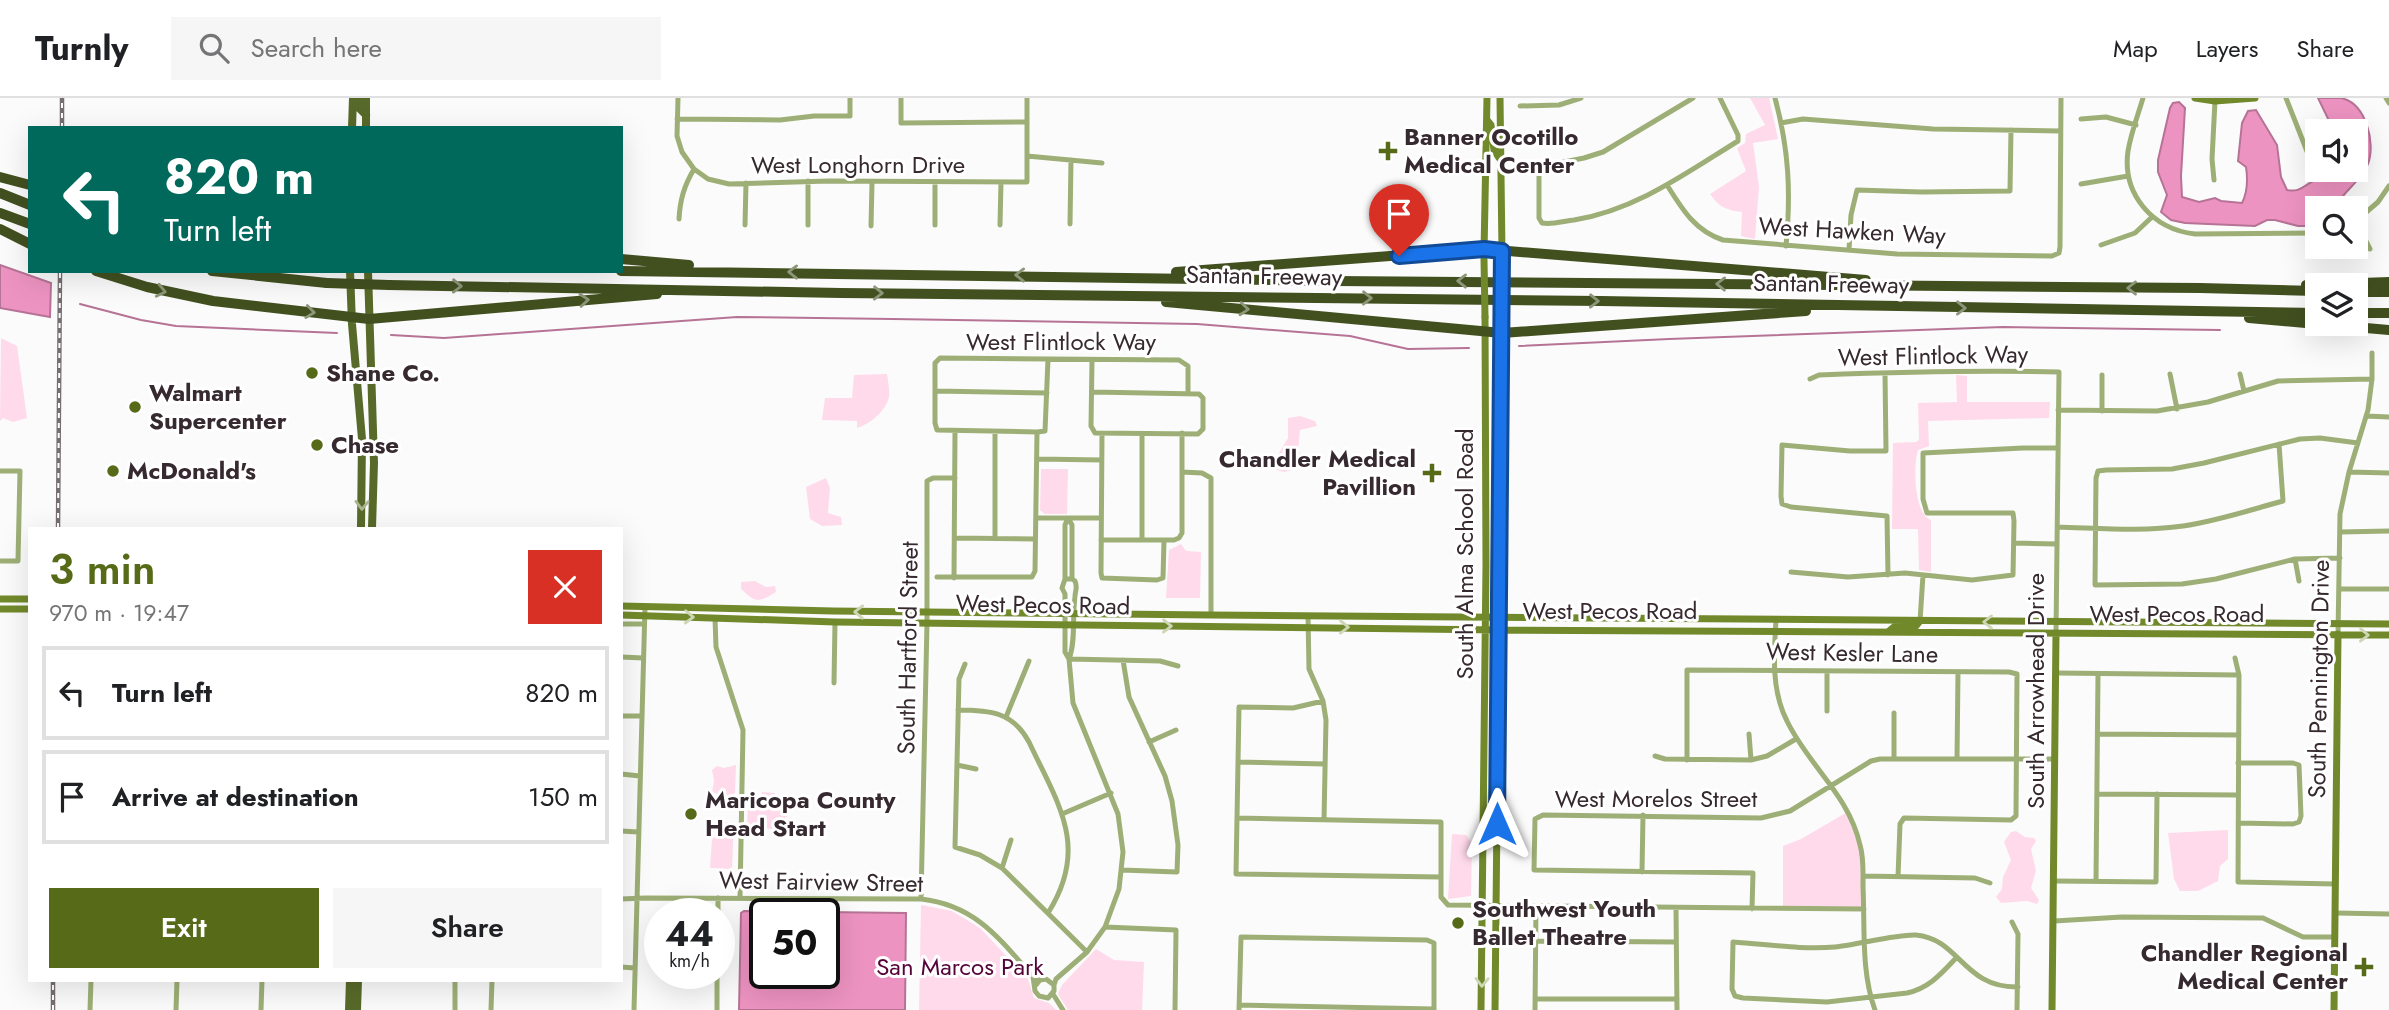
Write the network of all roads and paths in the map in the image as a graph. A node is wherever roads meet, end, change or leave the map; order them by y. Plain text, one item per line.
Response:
1 (353, 98) edge
2 (359, 98) edge
3 (366, 98) edge
4 (678, 98) edge
5 (850, 98) edge
6 (901, 98) edge
7 (1027, 98) edge
8 (1487, 98) edge
9 (1500, 98) edge
10 (1543, 98) edge
11 (1581, 98) edge
12 (1693, 98) edge
13 (1720, 98) edge
14 (1775, 98) edge
15 (2061, 98) edge
16 (2143, 98) edge
17 (2195, 98) edge
18 (2253, 98) edge
19 (2286, 98) edge
20 (2386, 98) edge
21 (2215, 101) junction
22 (2389, 103) edge
23 (1520, 106) dead end
24 (1543, 106) junction
25 (366, 115) junction
26 (677, 119) junction
27 (2081, 119) dead end
28 (1487, 120) junction
29 (1027, 122) junction
30 (1781, 123) junction
31 (2136, 125) junction
32 (352, 126) edge
33 (366, 126) edge
34 (2011, 130) junction
35 (2060, 131) junction
36 (2305, 146) edge
37 (1027, 156) junction
38 (1500, 158) junction
39 (1071, 160) junction
40 (1102, 163) dead end
41 (694, 169) junction
42 (2129, 176) junction
43 (0, 177) edge
44 (2214, 180) dead end
45 (808, 181) junction
46 (1001, 182) junction
47 (746, 183) junction
48 (872, 183) junction
49 (936, 183) junction
50 (28, 184) edge
51 (2081, 184) dead end
52 (1667, 185) junction
53 (2389, 186) edge
54 (0, 193) edge
55 (28, 204) edge
56 (2368, 211) edge
57 (0, 213) edge
58 (2152, 217) junction
59 (679, 219) dead end
60 (28, 223) edge
61 (1070, 224) dead end
62 (745, 225) dead end
63 (808, 225) dead end
64 (935, 225) dead end
65 (1000, 225) dead end
66 (1501, 225) junction
67 (872, 226) dead end
68 (0, 229) edge
69 (2305, 233) edge
70 (28, 243) edge
71 (2101, 244) dead end
72 (2368, 245) edge
73 (1786, 246) junction
74 (2370, 249) dead end
75 (1849, 250) junction
76 (1484, 254) junction
77 (1502, 256) junction
78 (1597, 258) junction
79 (623, 259) edge
80 (623, 271) edge
81 (756, 272) junction
82 (102, 273) edge
83 (231, 273) edge
84 (350, 273) edge
85 (368, 273) edge
86 (1088, 276) junction
87 (2389, 282) edge
88 (1960, 287) junction
89 (2200, 288) junction
90 (736, 290) junction
91 (2305, 291) edge
92 (2368, 292) edge
93 (2389, 292) edge
94 (1053, 295) junction
95 (1892, 307) junction
96 (2179, 311) junction
97 (2305, 313) edge
98 (2368, 313) edge
99 (2389, 313) edge
100 (352, 317) junction
101 (369, 319) junction
102 (2305, 323) edge
103 (1502, 328) junction
104 (2368, 328) edge
105 (2389, 330) edge
106 (1484, 332) junction
107 (2372, 353) dead end
108 (1048, 359) junction
109 (1092, 360) junction
110 (2059, 372) joint
111 (1885, 373) junction
112 (2170, 374) dead end
113 (2240, 374) dead end
114 (2102, 375) dead end
115 (1810, 379) dead end
116 (2372, 379) junction
117 (935, 391) junction
118 (2245, 391) junction
119 (1092, 392) junction
120 (1047, 393) junction
121 (1188, 394) junction
122 (2177, 409) junction
123 (2058, 410) junction
124 (2102, 411) junction
125 (2367, 416) junction
126 (2389, 417) edge
127 (955, 432) junction
128 (996, 432) junction
129 (1037, 432) junction
130 (1102, 433) junction
131 (1182, 433) junction
132 (1142, 434) junction
133 (2358, 443) junction
134 (2279, 444) junction
135 (2058, 448) junction
136 (1037, 459) junction
137 (1102, 460) junction
138 (0, 471) edge
139 (1182, 472) junction
140 (2349, 472) junction
141 (2389, 473) edge
142 (955, 478) junction
143 (1036, 518) junction
144 (1068, 518) junction
145 (1101, 518) junction
146 (361, 527) edge
147 (372, 527) edge
148 (2057, 527) junction
149 (2095, 527) junction
150 (2340, 531) junction
151 (2389, 531) edge
152 (955, 538) junction
153 (995, 538) junction
154 (1035, 538) junction
155 (1101, 540) junction
156 (1142, 540) junction
157 (1164, 540) junction
158 (2014, 543) junction
159 (2056, 544) junction
160 (2340, 558) junction
161 (2295, 559) junction
162 (0, 561) edge
163 (1791, 572) dead end
164 (1888, 575) junction
165 (1923, 575) junction
166 (937, 578) dead end
167 (954, 578) junction
168 (1068, 579) junction
169 (2299, 581) dead end
170 (2339, 589) junction
171 (2389, 589) edge
172 (0, 599) edge
173 (28, 599) edge
174 (623, 606) edge
175 (645, 607) junction
176 (0, 608) edge
177 (28, 609) edge
178 (790, 611) junction
179 (927, 612) junction
180 (1069, 614) junction
181 (623, 615) edge
182 (645, 615) junction
183 (1211, 615) junction
184 (1308, 616) junction
185 (1485, 617) junction
186 (1499, 617) junction
187 (715, 618) junction
188 (756, 619) junction
189 (1776, 620) junction
190 (1920, 621) junction
191 (835, 622) junction
192 (2056, 622) junction
193 (927, 623) junction
194 (2339, 623) junction
195 (623, 624) edge
196 (644, 624) junction
197 (2389, 624) edge
198 (1069, 625) junction
199 (1308, 627) junction
200 (1485, 630) junction
201 (1499, 630) junction
202 (1775, 632) junction
203 (1888, 632) junction
204 (2056, 633) junction
205 (2339, 634) junction
206 (2389, 635) edge
207 (623, 657) edge
208 (643, 658) junction
209 (2235, 658) dead end
210 (1069, 659) junction
211 (1123, 660) junction
212 (1029, 661) dead end
213 (965, 664) dead end
214 (1178, 666) dead end
215 (1774, 670) junction
216 (1828, 671) junction
217 (1958, 672) junction
218 (2056, 673) junction
219 (2098, 674) junction
220 (2239, 675) junction
221 (834, 684) dead end
222 (1323, 701) junction
223 (958, 709) junction
224 (1828, 711) dead end
225 (1894, 713) dead end
226 (623, 716) edge
227 (642, 716) junction
228 (1006, 717) junction
229 (1176, 730) dead end
230 (1749, 734) dead end
231 (2098, 734) junction
232 (2239, 735) junction
233 (1796, 739) junction
234 (1149, 742) junction
235 (1655, 755) dead end
236 (1894, 758) junction
237 (1957, 758) junction
238 (2017, 759) junction
239 (2055, 759) junction
240 (1687, 760) junction
241 (1751, 760) junction
242 (1238, 762) junction
243 (2238, 763) junction
244 (1325, 764) junction
245 (957, 765) junction
246 (976, 769) dead end
247 (623, 774) edge
248 (640, 776) junction
249 (1832, 784) junction
250 (1111, 793) junction
251 (2097, 794) junction
252 (2157, 794) junction
253 (2238, 795) junction
254 (1062, 814) junction
255 (1643, 815) junction
256 (1237, 818) junction
257 (1324, 820) junction
258 (2238, 823) junction
259 (623, 831) edge
260 (638, 832) junction
261 (1011, 840) dead end
262 (1002, 867) junction
263 (1122, 870) junction
264 (1642, 872) junction
265 (1863, 876) junction
266 (1441, 877) junction
267 (1898, 877) junction
268 (2054, 881) junction
269 (2096, 881) junction
270 (1990, 883) dead end
271 (2336, 884) junction
272 (735, 898) edge
273 (740, 898) junction
274 (637, 899) junction
275 (644, 899) edge
276 (921, 899) junction
277 (623, 900) edge
278 (1483, 906) junction
279 (1496, 906) junction
280 (1536, 906) junction
281 (1676, 908) junction
282 (1752, 909) junction
283 (1864, 909) junction
284 (1048, 913) junction
285 (2336, 913) junction
286 (2389, 914) edge
287 (2054, 921) junction
288 (2012, 922) dead end
289 (1105, 927) junction
290 (2335, 937) junction
291 (1535, 941) junction
292 (1676, 942) junction
293 (1952, 942) dead end
294 (1865, 943) junction
295 (1946, 947) junction
296 (1087, 952) junction
297 (1956, 958) junction
298 (623, 967) edge
299 (635, 968) junction
300 (1053, 981) junction
301 (91, 982) edge
302 (177, 982) edge
303 (262, 982) edge
304 (350, 982) edge
305 (358, 982) edge
306 (455, 982) edge
307 (492, 982) edge
308 (1038, 982) junction
309 (2018, 987) junction
310 (717, 989) edge
311 (1052, 997) junction
312 (1871, 997) junction
313 (1535, 999) junction
314 (1677, 999) junction
315 (1239, 1008) edge
316 (1314, 1009) edge
317 (90, 1010) edge
318 (176, 1010) edge
319 (261, 1010) edge
320 (349, 1010) edge
321 (356, 1010) edge
322 (454, 1010) edge
323 (491, 1010) edge
324 (634, 1010) edge
325 (717, 1010) edge
326 (1063, 1010) edge
327 (1175, 1010) edge
328 (1434, 1010) edge
329 (1482, 1010) edge
330 (1495, 1010) edge
331 (1535, 1010) edge
332 (1676, 1010) edge
333 (1875, 1010) edge
334 (2017, 1010) edge
335 (2052, 1010) edge
336 (2334, 1010) edge

1 - 32 main road
2 - 25 main road
3 - 25 main road
4 - 26 street
5 - 26 street
6 - 29 street
7 - 29 street
8 - 28 main road, South Alma School Road
9 - 38 main road, South Alma School Road
10 - 24 street
11 - 24 street
12 - 52 street
13 - 52 street
14 - 30 street
15 - 35 street
16 - 31 street
17 - 21 main road
18 - 21 main road
19 - 36 street
20 - 22 street
21 - 44 street
23 - 24 street
25 - 33 main road
26 - 41 street
27 - 31 street
28 - 38 main road
28 - 76 main road, South Alma School Road
29 - 37 street
30 - 34 street
30 - 73 street
31 - 42 street
34 - 35 street
34 - 75 street
35 - 75 street, West Hawken Way
37 - 39 street
37 - 46 street, West Longhorn Drive
38 - 66 main road, South Alma School Road
39 - 40 street
39 - 61 street
41 - 47 street, West Longhorn Drive
41 - 59 street
42 - 51 street
42 - 58 street
43 - 50 highway
45 - 47 street, West Longhorn Drive
45 - 48 street, West Longhorn Drive
45 - 63 street
46 - 49 street, West Longhorn Drive
46 - 65 street
47 - 62 street
48 - 49 street, West Longhorn Drive
48 - 67 street
49 - 64 street
52 - 73 street, West Hawken Way
53 - 56 street
54 - 55 highway
57 - 60 highway
58 - 69 street
58 - 71 street
66 - 77 main road, South Alma School Road
66 - 78 main road
68 - 70 highway
72 - 74 street
73 - 75 street, West Hawken Way
76 - 77 highway
76 - 86 highway
76 - 106 main road, South Alma School Road, bridge
77 - 78 highway
77 - 103 main road, South Alma School Road, bridge
78 - 88 highway
79 - 81 highway
80 - 81 highway, Santan Freeway
86 -> 81 highway, Santan Freeway
82 -> 100 highway
83 -> 90 highway, Santan Freeway, bridge
84 - 100 main road
85 - 101 main road
88 -> 86 highway, Santan Freeway
87 - 89 highway
89 -> 88 highway, Santan Freeway
89 - 91 highway, Santan Freeway
90 -> 94 highway, Santan Freeway
101 -> 90 highway
92 - 93 highway
94 -> 95 highway, Santan Freeway
94 -> 106 highway
95 -> 96 highway, Santan Freeway
95 - 103 highway
96 - 97 highway, Santan Freeway
96 - 102 highway
98 - 99 highway
100 - 101 highway
100 -> 146 main road
101 - 147 main road
103 - 106 highway
103 - 186 main road, South Alma School Road
104 - 105 highway
106 - 185 main road, South Alma School Road
107 - 116 street, South Pennington Drive
108 - 109 street, West Flintlock Way
108 - 117 street, West Flintlock Way
108 - 120 street
109 - 119 street
109 - 121 street, West Flintlock Way
110 - 111 street, West Flintlock Way
110 - 123 street, South Arrowhead Drive
111 - 115 street, West Flintlock Way
111 - 164 street
112 - 122 street
113 - 118 street
114 - 124 street
116 - 118 street
116 - 125 street, South Pennington Drive
117 - 120 street
117 - 127 street
118 - 122 street
119 - 121 street
119 - 130 street
120 - 129 street
121 - 131 street
122 - 124 street
123 - 124 street
123 - 135 street, South Arrowhead Drive
125 - 126 street
125 - 133 street, South Pennington Drive
127 - 128 street
127 - 142 street
128 - 129 street
128 - 153 street
129 - 136 street
130 - 132 street
130 - 137 street
131 - 132 street
131 - 139 street
132 - 156 street
133 - 134 street
133 - 140 street, South Pennington Drive
134 - 149 street
134 - 149 street
135 - 148 street, South Arrowhead Drive
135 - 158 street
136 - 137 street
136 - 143 street
137 - 145 street
138 - 162 street
139 - 157 street
139 - 183 street
140 - 141 street
140 - 150 street, South Pennington Drive
142 - 152 street
142 - 179 street, South Hartford Street
143 - 144 street
143 - 154 street
144 - 145 street
144 - 168 street
145 - 155 street
148 - 149 street
148 - 159 street, South Arrowhead Drive
149 - 161 street
150 - 151 street
150 - 160 street, South Pennington Drive
152 - 153 street
152 - 167 street
153 - 154 street
154 - 167 street
155 - 156 street
155 - 157 street
156 - 157 street
158 - 159 street
158 - 165 street
159 - 192 street, South Arrowhead Drive
160 - 161 street
160 - 170 street, South Pennington Drive
161 - 169 street
163 - 164 street
164 - 165 street
165 - 190 street
166 - 167 street
168 - 180 street
168 - 180 street
170 - 171 street
170 - 194 street, South Pennington Drive
172 - 173 main road
174 - 175 main road, West Pecos Road
175 - 178 main road, West Pecos Road
175 - 182 street
176 - 177 main road
179 -> 178 main road, West Pecos Road
178 - 188 main road
179 - 180 main road, West Pecos Road
179 - 193 street, South Hartford Street
180 - 183 main road, West Pecos Road
180 - 198 street
181 - 182 main road, West Pecos Road
182 -> 187 main road, West Pecos Road
182 - 196 street
183 - 184 main road, West Pecos Road
184 - 185 main road, West Pecos Road
184 - 199 street
185 - 186 main road, West Pecos Road
185 - 200 main road, South Alma School Road
186 - 189 main road, West Pecos Road
186 - 201 main road, South Alma School Road
187 - 188 main road, West Pecos Road
187 - 273 street
188 - 191 main road, West Pecos Road
189 - 190 main road, West Pecos Road
189 - 202 street
192 -> 190 main road, West Pecos Road
190 - 203 main road
191 - 193 main road, West Pecos Road
191 - 221 street
192 - 194 main road, West Pecos Road
192 - 204 street, South Arrowhead Drive
193 - 198 main road, West Pecos Road
193 - 276 street, South Hartford Street
194 - 197 main road, West Pecos Road
194 - 205 street, South Pennington Drive
195 - 196 street
196 - 208 street
198 -> 199 main road, West Pecos Road
198 - 210 street
199 -> 200 main road, West Pecos Road
199 - 222 street
200 - 201 main road, West Pecos Road
200 - 278 main road, South Alma School Road
201 - 202 main road, West Pecos Road
201 - 279 main road, South Alma School Road
202 - 203 main road, West Pecos Road
202 - 215 street
203 - 204 main road, West Pecos Road
204 - 205 main road, West Pecos Road
204 - 218 main road, South Arrowhead Drive
205 -> 206 main road, West Pecos Road
205 - 271 main road, South Pennington Drive
207 - 208 street
208 - 227 street
209 - 220 street
210 - 211 street
210 - 250 street
211 - 214 street
211 - 234 street
212 - 228 street
213 - 223 street
215 - 216 street, West Kesler Lane
215 - 233 street
215 - 240 street, West Kesler Lane
216 - 217 street, West Kesler Lane
216 - 224 street
217 - 237 street
217 - 238 street, West Kesler Lane
218 - 219 street
218 - 239 main road, South Arrowhead Drive
219 - 220 street
219 - 231 street
220 - 232 street
222 - 242 street
222 - 244 street
223 - 228 street
223 - 245 street
225 - 236 street
226 - 227 street
227 - 248 street
228 - 254 street
229 - 234 street
230 - 241 street
231 - 232 street
231 - 251 street
232 - 243 street
233 - 241 street
233 - 249 street
234 - 263 street
235 - 240 street
236 - 237 street, West Morelos Street
236 - 249 street, West Morelos Street
237 - 238 street, West Morelos Street
238 - 239 street, West Morelos Street
238 - 267 street
239 - 268 main road, South Arrowhead Drive
240 - 241 street
242 - 244 street
242 - 256 street
243 - 253 street
243 - 258 street
244 - 257 street
245 - 246 street
245 - 262 street
247 - 248 street
248 - 260 street
249 - 255 street, West Morelos Street
249 - 265 street
250 - 254 street
250 - 263 street
251 - 252 street
251 - 269 street
252 - 253 street
252 - 269 street
253 - 258 street
254 - 284 street
255 - 264 street
255 - 264 street, West Morelos Street
256 - 257 street
256 - 266 street
257 - 266 street
258 - 271 street
259 - 260 street
260 - 274 street
261 - 262 street
262 - 284 street
263 - 289 street
264 - 282 street
265 - 267 street
265 - 283 street
266 - 278 street
267 - 270 street
268 - 269 street
268 - 287 main road, South Arrowhead Drive
271 - 285 main road, South Pennington Drive
272 - 273 street, West Fairview Street
273 - 276 street, West Fairview Street
274 - 275 street, West Fairview Street
274 - 277 street, West Fairview Street
274 - 299 street
276 - 308 street, West Fairview Street
278 - 279 street
278 -> 329 main road, South Alma School Road
279 - 280 street
279 - 330 main road, South Alma School Road
280 - 281 street
280 - 291 street
281 - 282 street
281 - 292 street
282 - 283 street
283 - 294 street
284 - 296 street
285 - 286 street
285 - 290 main road, South Pennington Drive
287 - 290 street
287 - 335 main road, South Arrowhead Drive
288 - 309 street
289 - 296 street
289 - 327 street
290 - 336 main road, South Pennington Drive
291 - 292 street
291 - 313 street
292 - 314 street
293 - 295 street
294 - 295 street
294 - 312 street
294 - 312 street
295 - 297 street
296 - 300 street
297 - 309 street
297 - 312 street
298 - 299 street
299 - 324 street
300 - 308 street
300 - 311 street
301 - 317 street
302 - 318 street
303 - 319 street
304 - 320 main road
305 - 321 main road
306 - 322 street
307 - 323 street
308 - 311 street
309 - 334 street
310 - 325 street
311 - 326 street
312 - 333 street
313 - 314 street
313 - 331 street
314 - 332 street
315 - 316 street
315 - 328 street
316 - 328 street

